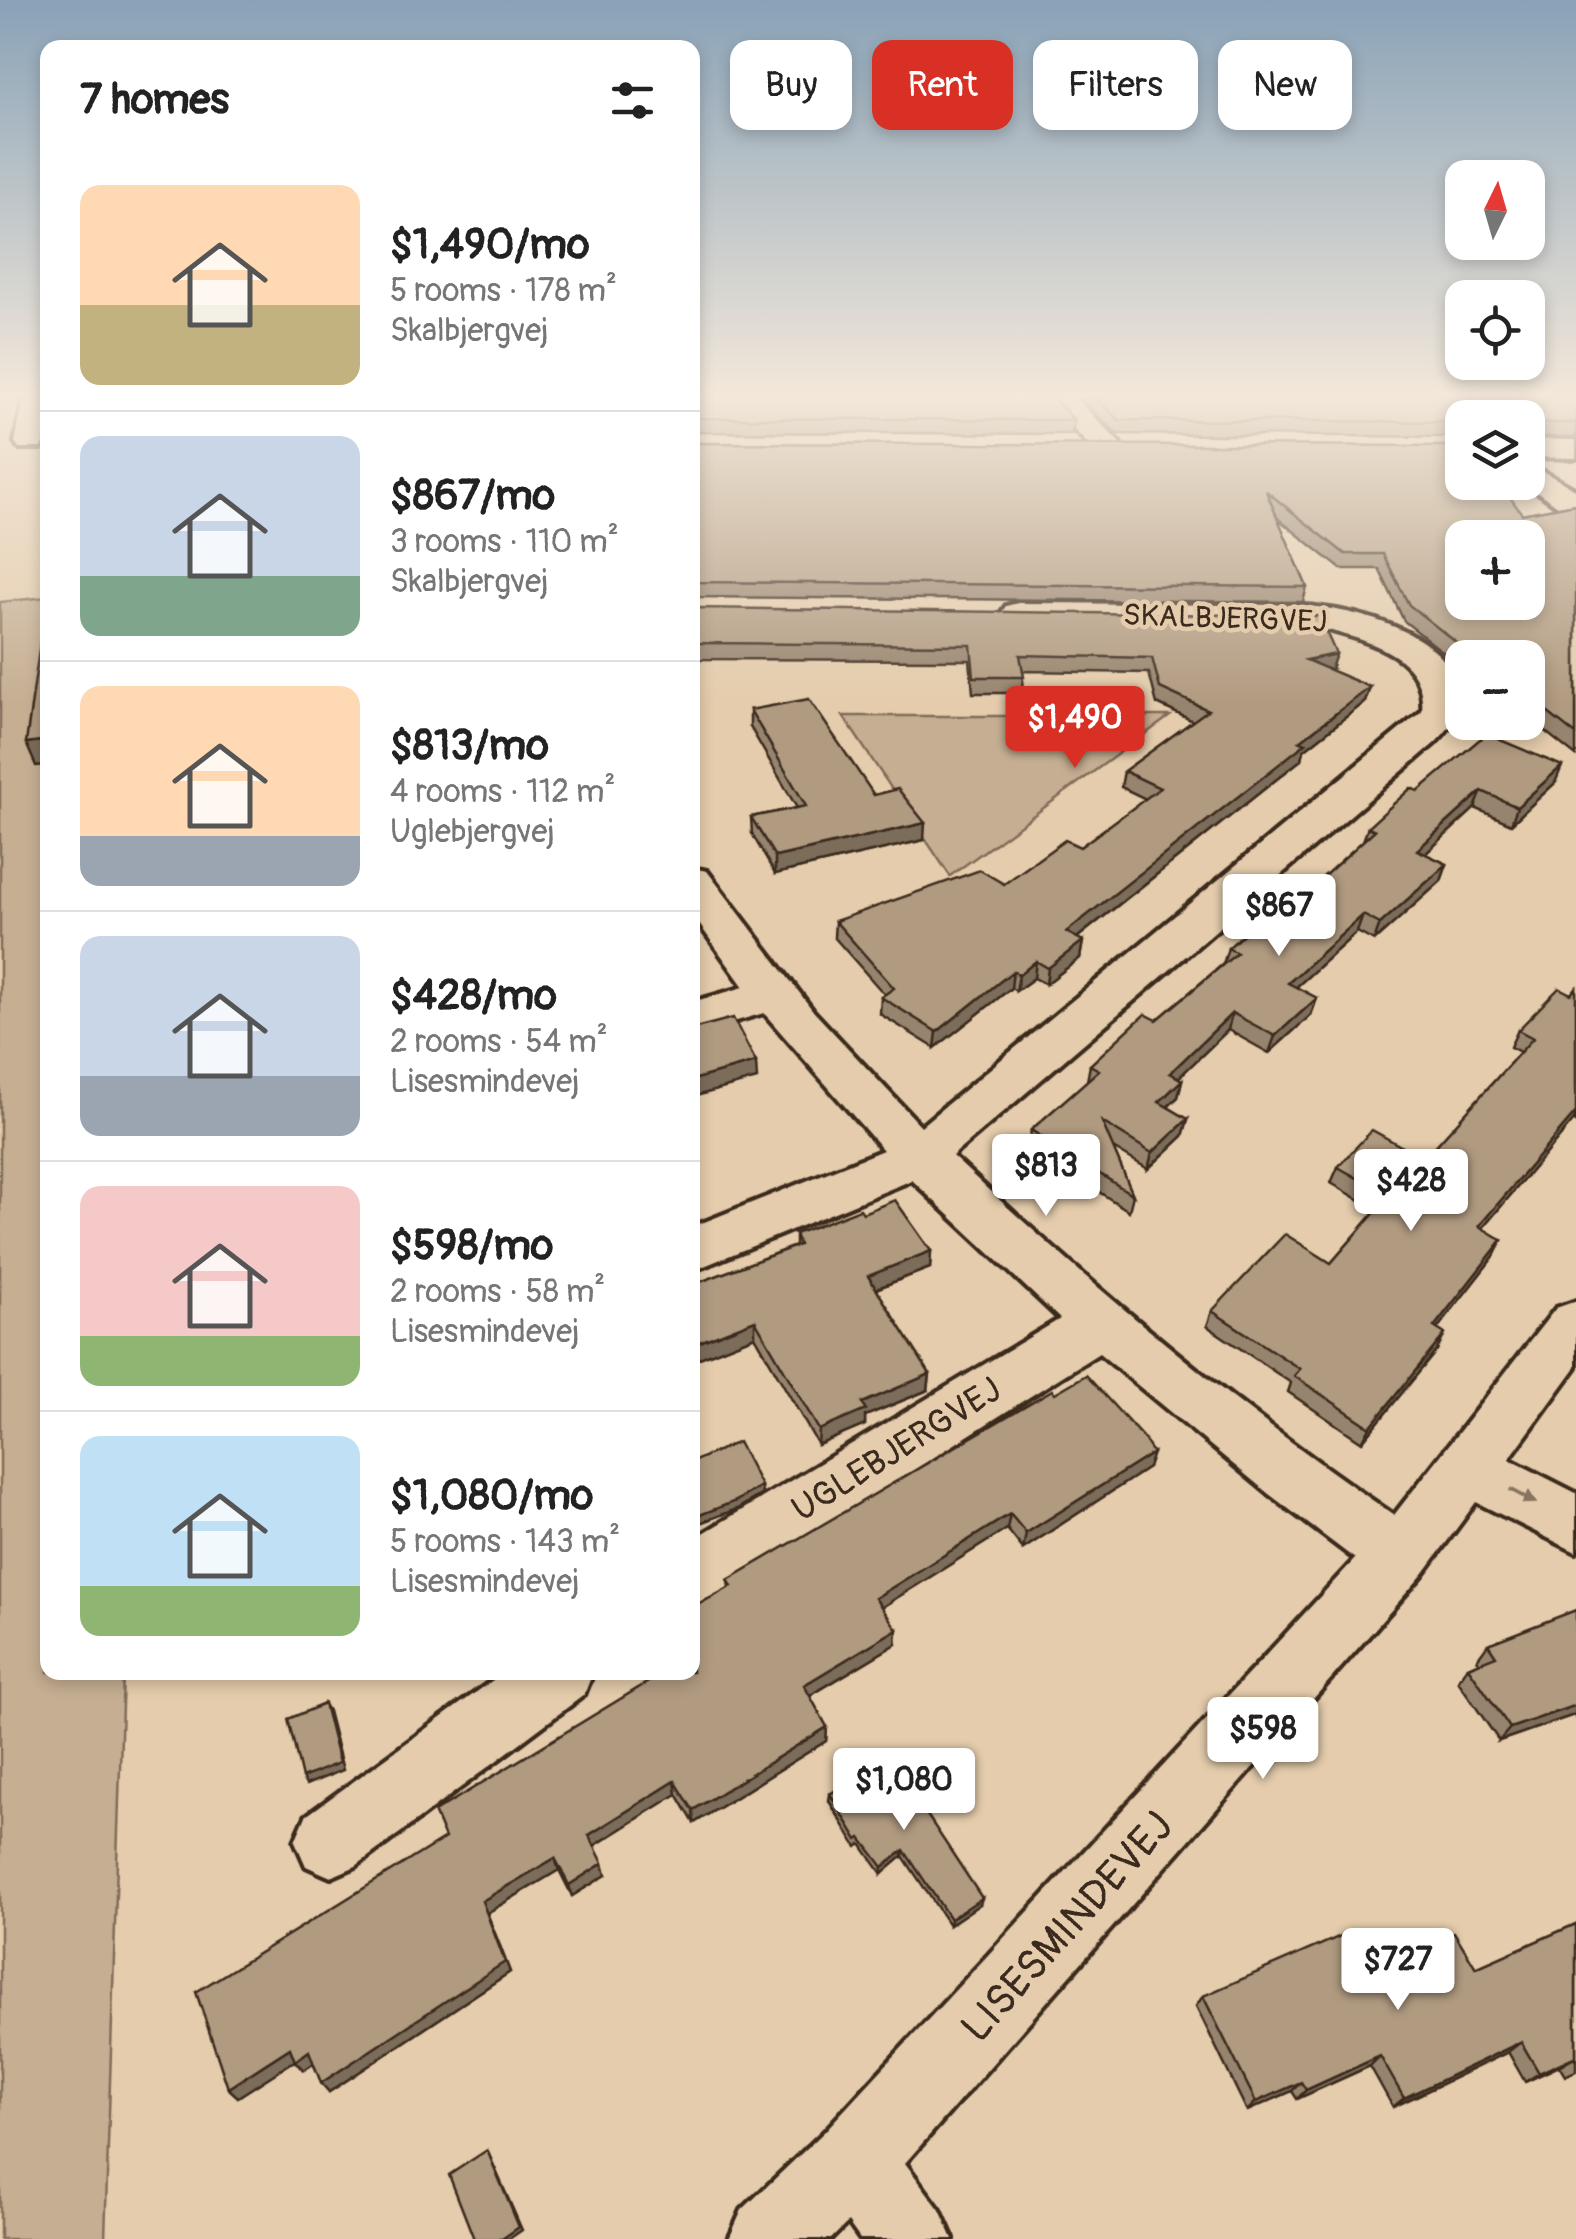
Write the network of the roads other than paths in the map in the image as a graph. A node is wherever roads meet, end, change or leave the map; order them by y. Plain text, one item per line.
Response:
1 (972, 612) edge
2 (700, 891) edge
3 (773, 994) junction
4 (700, 1016) edge
5 (919, 1156) junction
6 (700, 1247) edge
7 (1101, 1323) junction
8 (1576, 1324) edge
9 (1469, 1468) junction
10 (1576, 1524) edge
11 (1401, 1554) junction
12 (700, 1570) edge
13 (549, 1680) edge
14 (332, 1841) dead end
15 (854, 2161) junction
16 (771, 2239) edge
17 (911, 2239) edge

1 - 5 street, SKALBJERGVEJ
2 - 3 street
3 - 4 street
3 - 5 street
5 - 6 street
5 - 7 street
7 - 11 street
7 - 12 street, UGLEBJERGVEJ
8 - 9 street, LISESMINDEVEJ
9 -> 10 street
9 - 11 street, LISESMINDEVEJ
11 - 15 street, LISESMINDEVEJ
13 - 14 street
15 - 16 street, LISESMINDEVEJ
15 - 17 street

